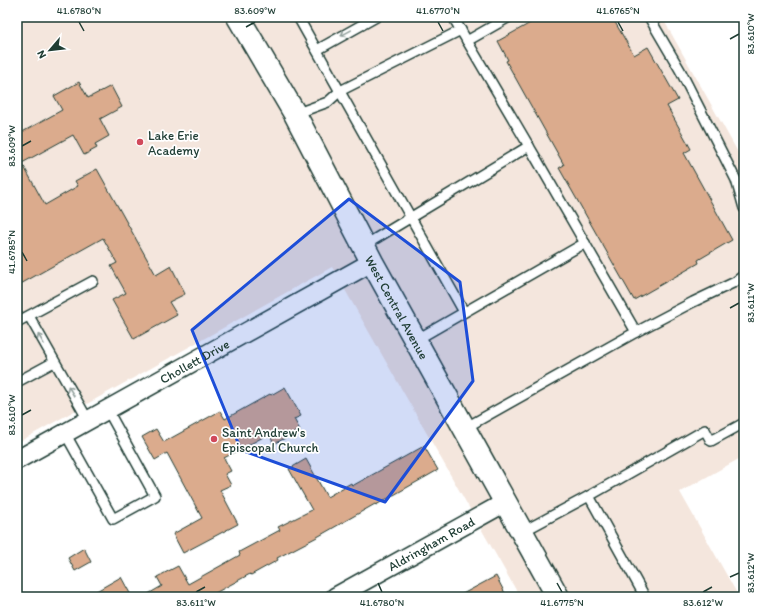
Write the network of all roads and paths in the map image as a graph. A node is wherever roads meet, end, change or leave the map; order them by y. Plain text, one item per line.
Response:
1 (238, 17) edge
2 (298, 17) edge
3 (376, 17) edge
4 (453, 17) edge
5 (508, 17) edge
6 (649, 17) edge
7 (461, 30) junction
8 (467, 41) junction
9 (316, 50) junction
10 (340, 91) junction
11 (295, 114) junction
12 (529, 146) junction
13 (744, 208) edge
14 (411, 217) junction
15 (585, 243) junction
16 (368, 254) junction
17 (744, 275) edge
18 (93, 281) dead end
19 (464, 312) junction
20 (29, 316) junction
21 (17, 322) edge
22 (636, 332) junction
23 (416, 340) junction
24 (54, 362) junction
25 (17, 382) edge
26 (107, 409) junction
27 (88, 420) junction
28 (744, 423) edge
29 (465, 428) junction
30 (65, 433) junction
31 (17, 460) edge
32 (589, 496) junction
33 (506, 502) junction
34 (522, 532) junction
35 (335, 597) edge
36 (558, 597) edge
37 (646, 597) edge

1 - 11 main road, West Central Avenue
2 - 9 lane
3 -> 9 lane
4 - 7 lane
5 - 8 lane
6 - 13 lane
7 - 8 lane
7 - 10 lane
8 - 12 lane
9 - 10 lane
10 - 11 lane
10 - 14 lane
11 - 16 main road, West Central Avenue
12 - 14 lane
12 - 15 lane
14 - 16 lane
14 - 19 lane
15 - 19 lane
15 - 22 lane
16 - 23 main road, West Central Avenue
16 - 26 street, Chollett Drive
17 - 22 lane
18 - 20 lane
19 - 23 lane
20 - 21 lane
24 -> 20 lane
22 - 29 lane
23 - 29 main road, West Central Avenue
24 - 25 lane
27 -> 24 lane
26 - 27 street, Chollett Drive
26 - 30 lane
27 - 30 street, Chollett Drive
28 - 32 lane
29 - 33 main road, West Central Avenue
30 - 31 street, Chollett Drive
32 - 34 lane
32 - 37 lane
33 - 34 main road, West Central Avenue
33 - 35 street, Aldringham Road
34 - 36 main road, West Central Avenue

